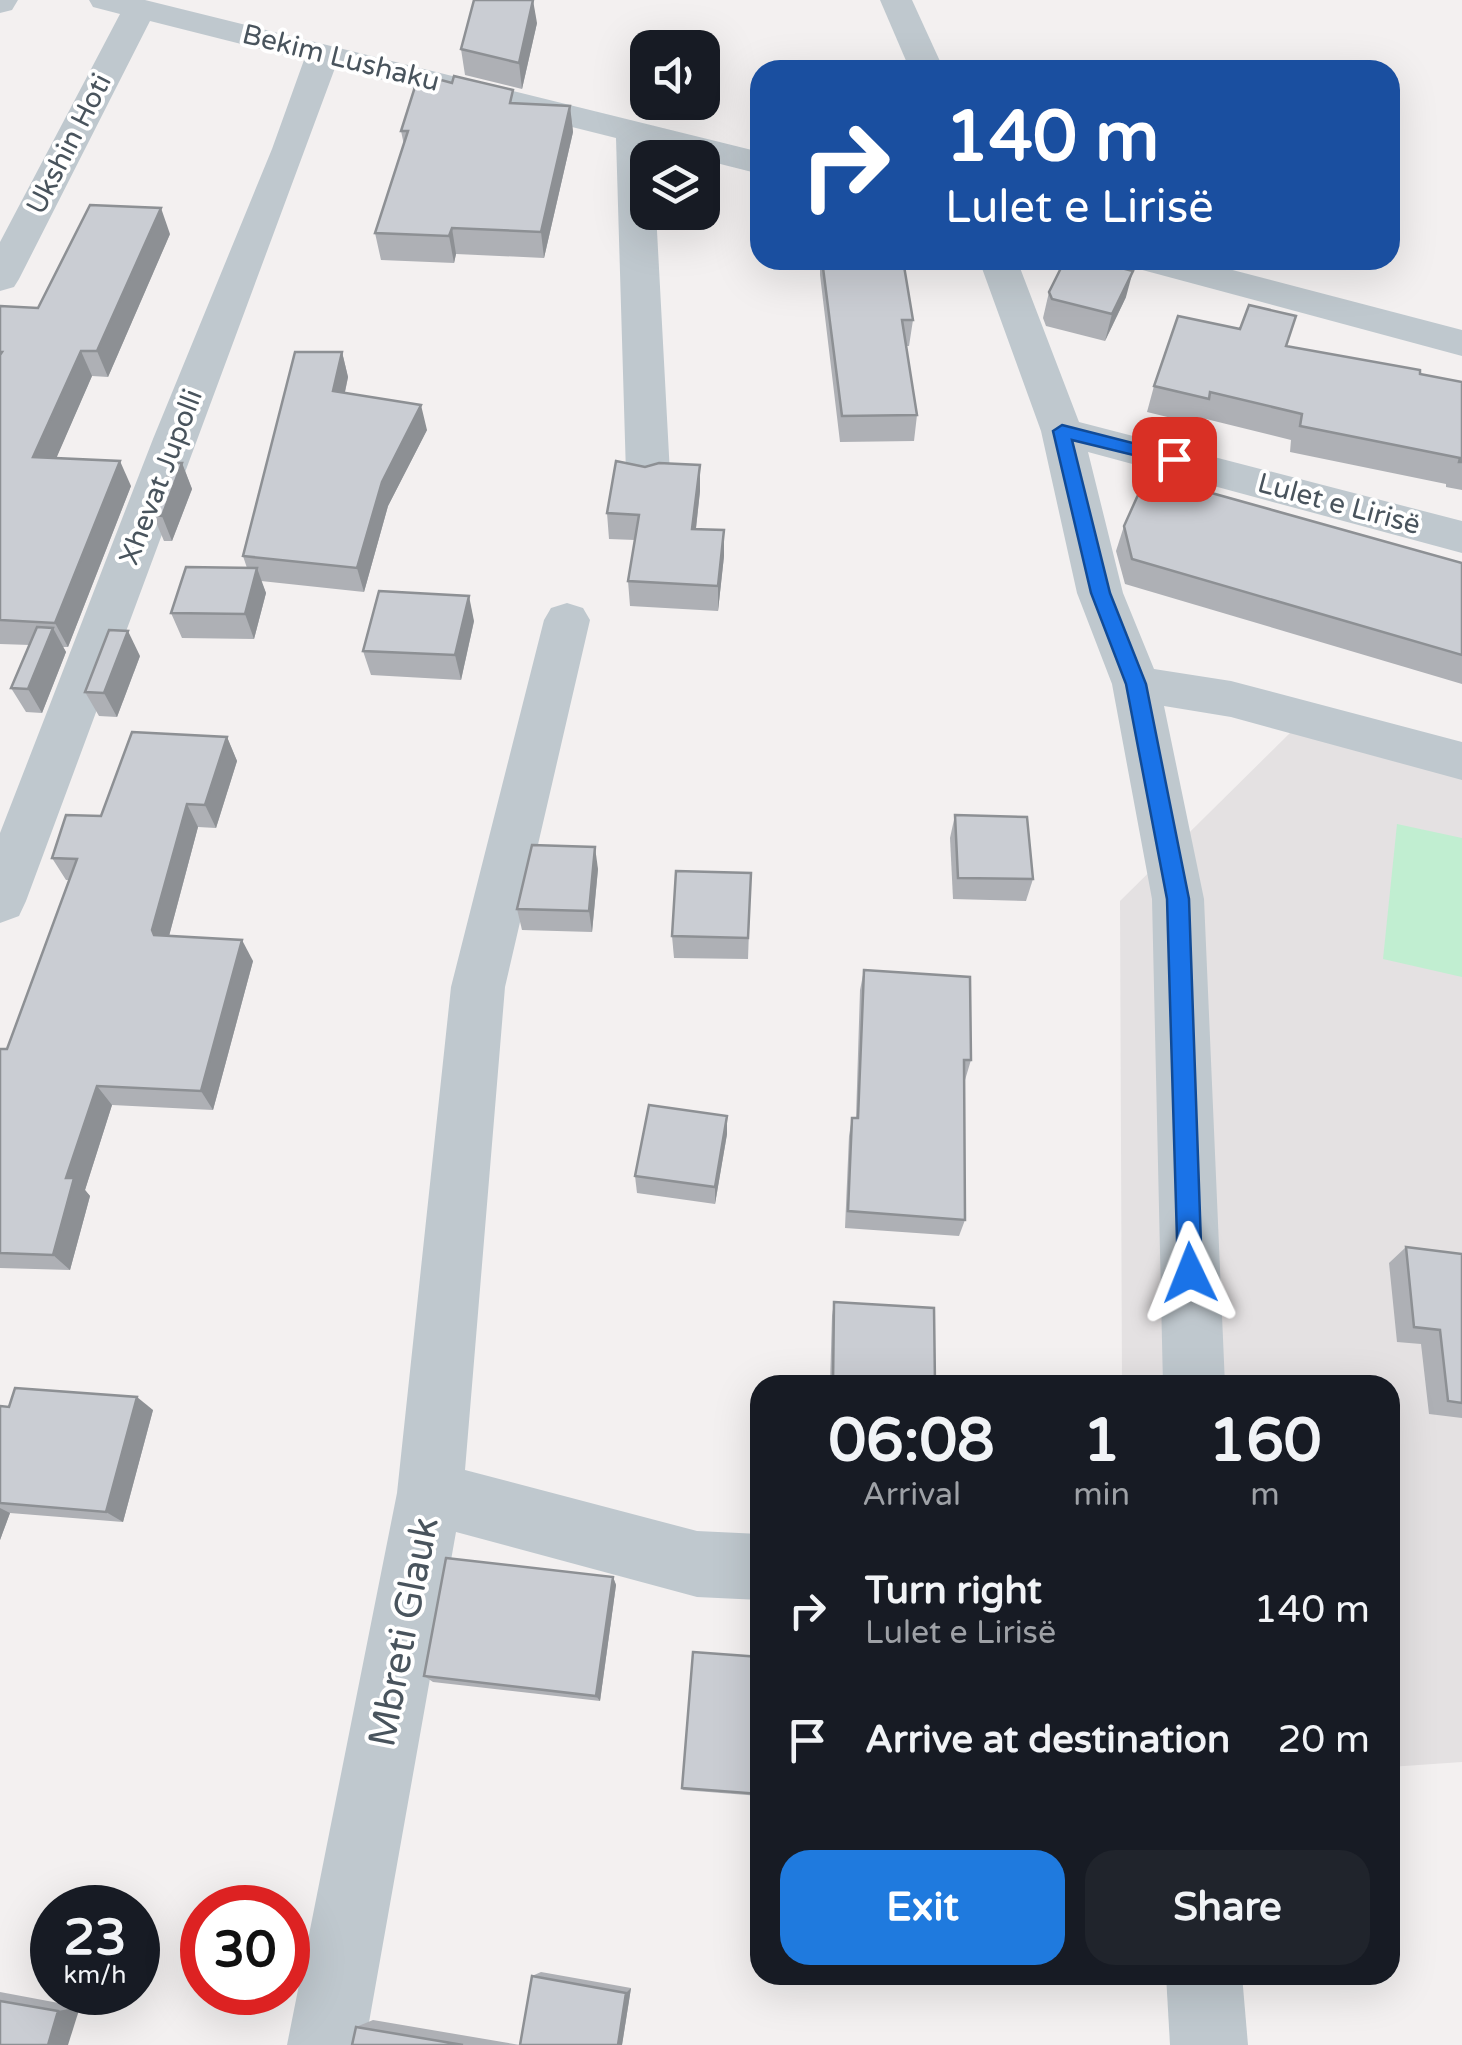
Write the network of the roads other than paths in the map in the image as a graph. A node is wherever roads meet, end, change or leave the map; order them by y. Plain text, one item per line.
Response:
1 (896, 0) edge
2 (122, 5) edge
3 (322, 52) junction
4 (923, 60) edge
5 (634, 133) junction
6 (750, 161) edge
7 (1003, 270) edge
8 (1186, 270) edge
9 (0, 279) edge
10 (1462, 344) edge
11 (1081, 435) junction
12 (648, 474) edge
13 (1462, 537) edge
14 (568, 620) dead end
15 (1136, 684) junction
16 (1462, 760) edge
17 (0, 901) edge
18 (1194, 1375) edge
19 (430, 1493) junction
20 (750, 1567) edge
21 (1205, 1985) edge
22 (326, 2045) edge
23 (1210, 2045) edge

1 - 4 street
2 - 3 street, Bekim Lushaku
2 - 9 street, Ukshin Hoti
3 - 5 street, Bekim Lushaku
3 - 17 street, Xhevat Jupolli
5 - 6 street, Bekim Lushaku
5 - 12 street
7 - 11 street
8 - 10 street
11 - 13 street, Lulet e Lirisë
11 - 15 street
14 - 19 street
15 - 16 street
15 - 18 street
19 - 20 street, Mbreti Glauk
19 - 22 street, Mbreti Glauk
21 - 23 street

